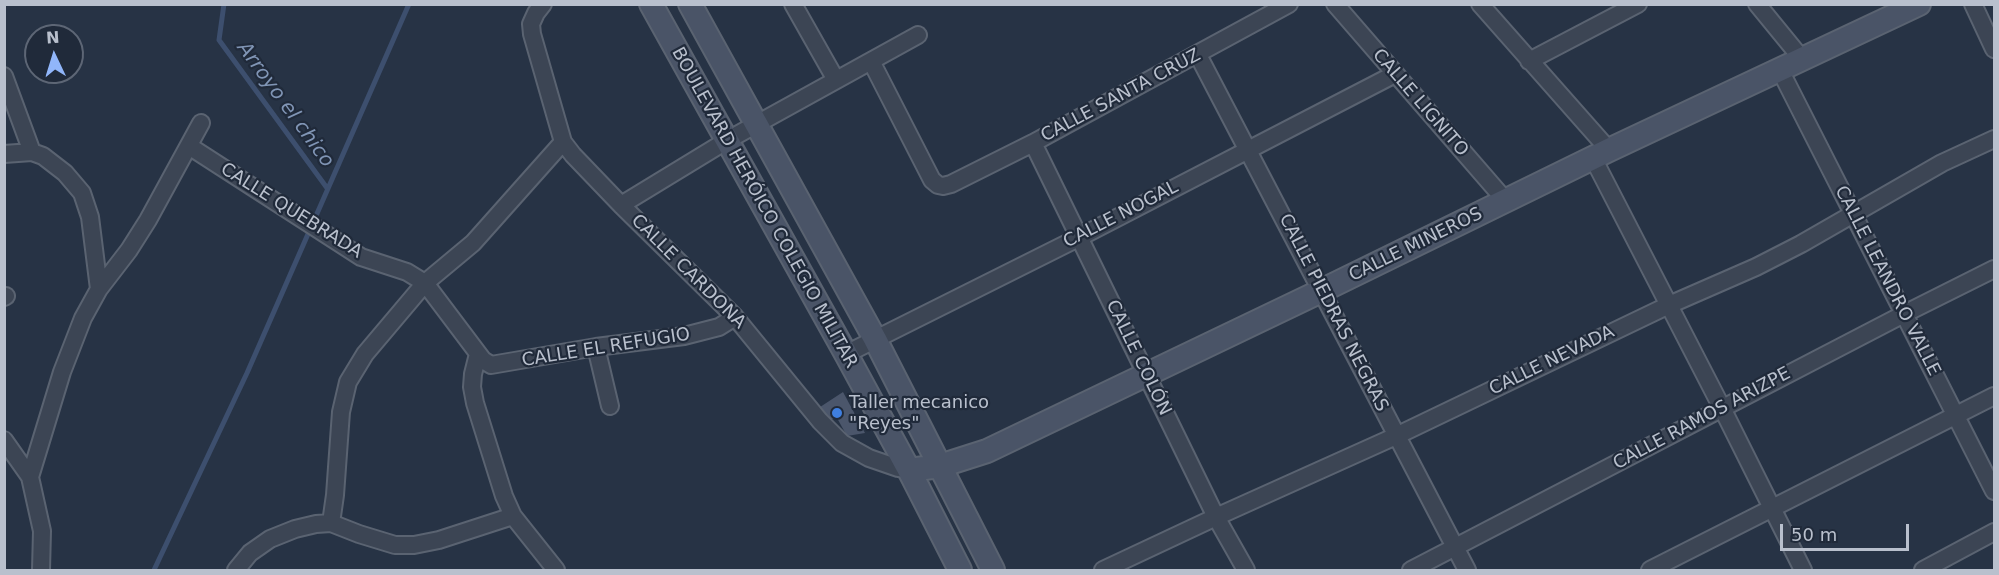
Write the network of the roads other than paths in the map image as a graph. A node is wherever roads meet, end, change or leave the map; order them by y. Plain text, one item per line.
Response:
1 (543, 4) edge
2 (651, 4) edge
3 (690, 4) edge
4 (793, 4) edge
5 (1289, 4) edge
6 (1335, 4) edge
7 (1480, 4) edge
8 (1638, 4) edge
9 (1757, 4) edge
10 (1973, 4) edge
11 (1906, 7) edge
12 (918, 35) dead end
13 (1995, 49) edge
14 (1198, 55) junction
15 (1802, 59) junction
16 (1529, 60) junction
17 (871, 61) junction
18 (1780, 70) junction
19 (1395, 74) junction
20 (5, 79) edge
21 (836, 80) junction
22 (201, 123) dead end
23 (756, 126) junction
24 (1995, 139) edge
25 (726, 141) junction
26 (563, 142) junction
27 (1033, 143) junction
28 (189, 146) junction
29 (1249, 149) junction
30 (32, 152) junction
31 (4, 154) edge
32 (1601, 154) junction
33 (1505, 201) junction
34 (621, 205) junction
35 (1853, 213) junction
36 (1080, 237) junction
37 (1995, 269) edge
38 (425, 283) junction
39 (99, 289) junction
40 (1321, 291) junction
41 (1669, 305) junction
42 (1904, 314) junction
43 (735, 317) junction
44 (875, 339) junction
45 (596, 347) junction
46 (478, 354) junction
47 (846, 354) junction
48 (1146, 375) junction
49 (1995, 396) edge
50 (610, 405) dead end
51 (1722, 408) junction
52 (1955, 415) junction
53 (1396, 436) junction
54 (4, 440) edge
55 (940, 466) junction
56 (909, 470) junction
57 (30, 477) junction
58 (1995, 491) edge
59 (1772, 510) junction
60 (513, 516) junction
61 (1216, 517) junction
62 (332, 523) junction
63 (1995, 532) edge
64 (1455, 548) junction
65 (41, 570) edge
66 (236, 570) edge
67 (556, 570) edge
68 (960, 570) edge
69 (993, 570) edge
70 (1103, 570) edge
71 (1246, 570) edge
72 (1411, 570) edge
73 (1467, 570) edge
74 (1650, 570) edge
75 (1803, 570) edge
76 (1923, 570) edge

1 - 26 street, CALLE CARDONA
2 - 25 street, BOULEVARD HERÓICO COLEGIO MILITAR
3 - 23 street, BOULEVARD HERÓICO COLEGIO MILITAR
4 - 21 street
5 - 14 street, CALLE SANTA CRUZ
6 - 19 street, CALLE LIGNITO
7 - 16 street
8 - 16 street
9 - 15 street
10 - 13 street
11 - 15 street, CALLE MINEROS
12 - 17 street
14 - 27 street, CALLE SANTA CRUZ
14 - 29 street, CALLE PIEDRAS NEGRAS
15 - 18 street, CALLE MINEROS
16 - 32 street
17 - 21 street
17 - 27 street, CALLE SANTA CRUZ
18 - 32 street, CALLE MINEROS
18 - 35 street, CALLE LEANDRO VALLE
19 - 29 street, CALLE NOGAL
19 - 33 street, CALLE LIGNITO
20 - 30 street
21 - 23 street
22 - 28 street
23 - 25 street
23 - 44 street, BOULEVARD HERÓICO COLEGIO MILITAR
24 - 35 street, CALLE NEVADA
25 - 34 street
25 - 47 street, BOULEVARD HERÓICO COLEGIO MILITAR
26 - 34 street, CALLE CARDONA
26 - 38 street
27 - 36 street, CALLE COLÓN
28 - 38 street, CALLE QUEBRADA
28 - 39 street
29 - 36 street, CALLE NOGAL
29 - 40 street, CALLE PIEDRAS NEGRAS
30 - 31 street
30 - 39 street
32 - 33 street, CALLE MINEROS
32 - 41 street
33 - 40 street, CALLE MINEROS
34 - 43 street, CALLE CARDONA
35 - 41 street, CALLE NEVADA
35 - 42 street, CALLE LEANDRO VALLE
36 - 44 street, CALLE NOGAL
36 - 48 street, CALLE COLÓN
37 - 42 street, CALLE RAMOS ARIZPE
38 - 46 street, CALLE QUEBRADA
38 - 62 street
39 - 57 street
40 - 48 street, CALLE MINEROS
40 - 53 street, CALLE PIEDRAS NEGRAS
41 - 51 street
41 - 53 street, CALLE NEVADA
42 - 51 street, CALLE RAMOS ARIZPE
42 - 52 street, CALLE LEANDRO VALLE
43 - 45 street, CALLE EL REFUGIO
43 - 56 street, CALLE CARDONA
44 - 47 street, CALLE NOGAL
44 - 55 street, BOULEVARD HERÓICO COLEGIO MILITAR
45 - 46 street, CALLE EL REFUGIO
45 - 50 street
46 - 60 street
47 - 56 street, BOULEVARD HERÓICO COLEGIO MILITAR
48 - 55 street, CALLE MINEROS
48 - 61 street, CALLE COLÓN
49 - 52 street
51 - 59 street
51 - 64 street, CALLE RAMOS ARIZPE
52 - 58 street, CALLE LEANDRO VALLE
52 - 59 street
53 - 61 street, CALLE NEVADA
53 - 64 street, CALLE PIEDRAS NEGRAS
54 - 57 street
55 - 56 street, CALLE MINEROS
55 - 69 street, BOULEVARD HERÓICO COLEGIO MILITAR
56 - 68 street, BOULEVARD HERÓICO COLEGIO MILITAR
57 - 65 street
59 - 74 street
59 - 75 street
60 - 62 street
60 - 67 street
61 - 70 street, CALLE NEVADA
61 - 71 street, CALLE COLÓN
62 - 66 street
63 - 76 street
64 - 72 street, CALLE RAMOS ARIZPE
64 - 73 street, CALLE PIEDRAS NEGRAS

